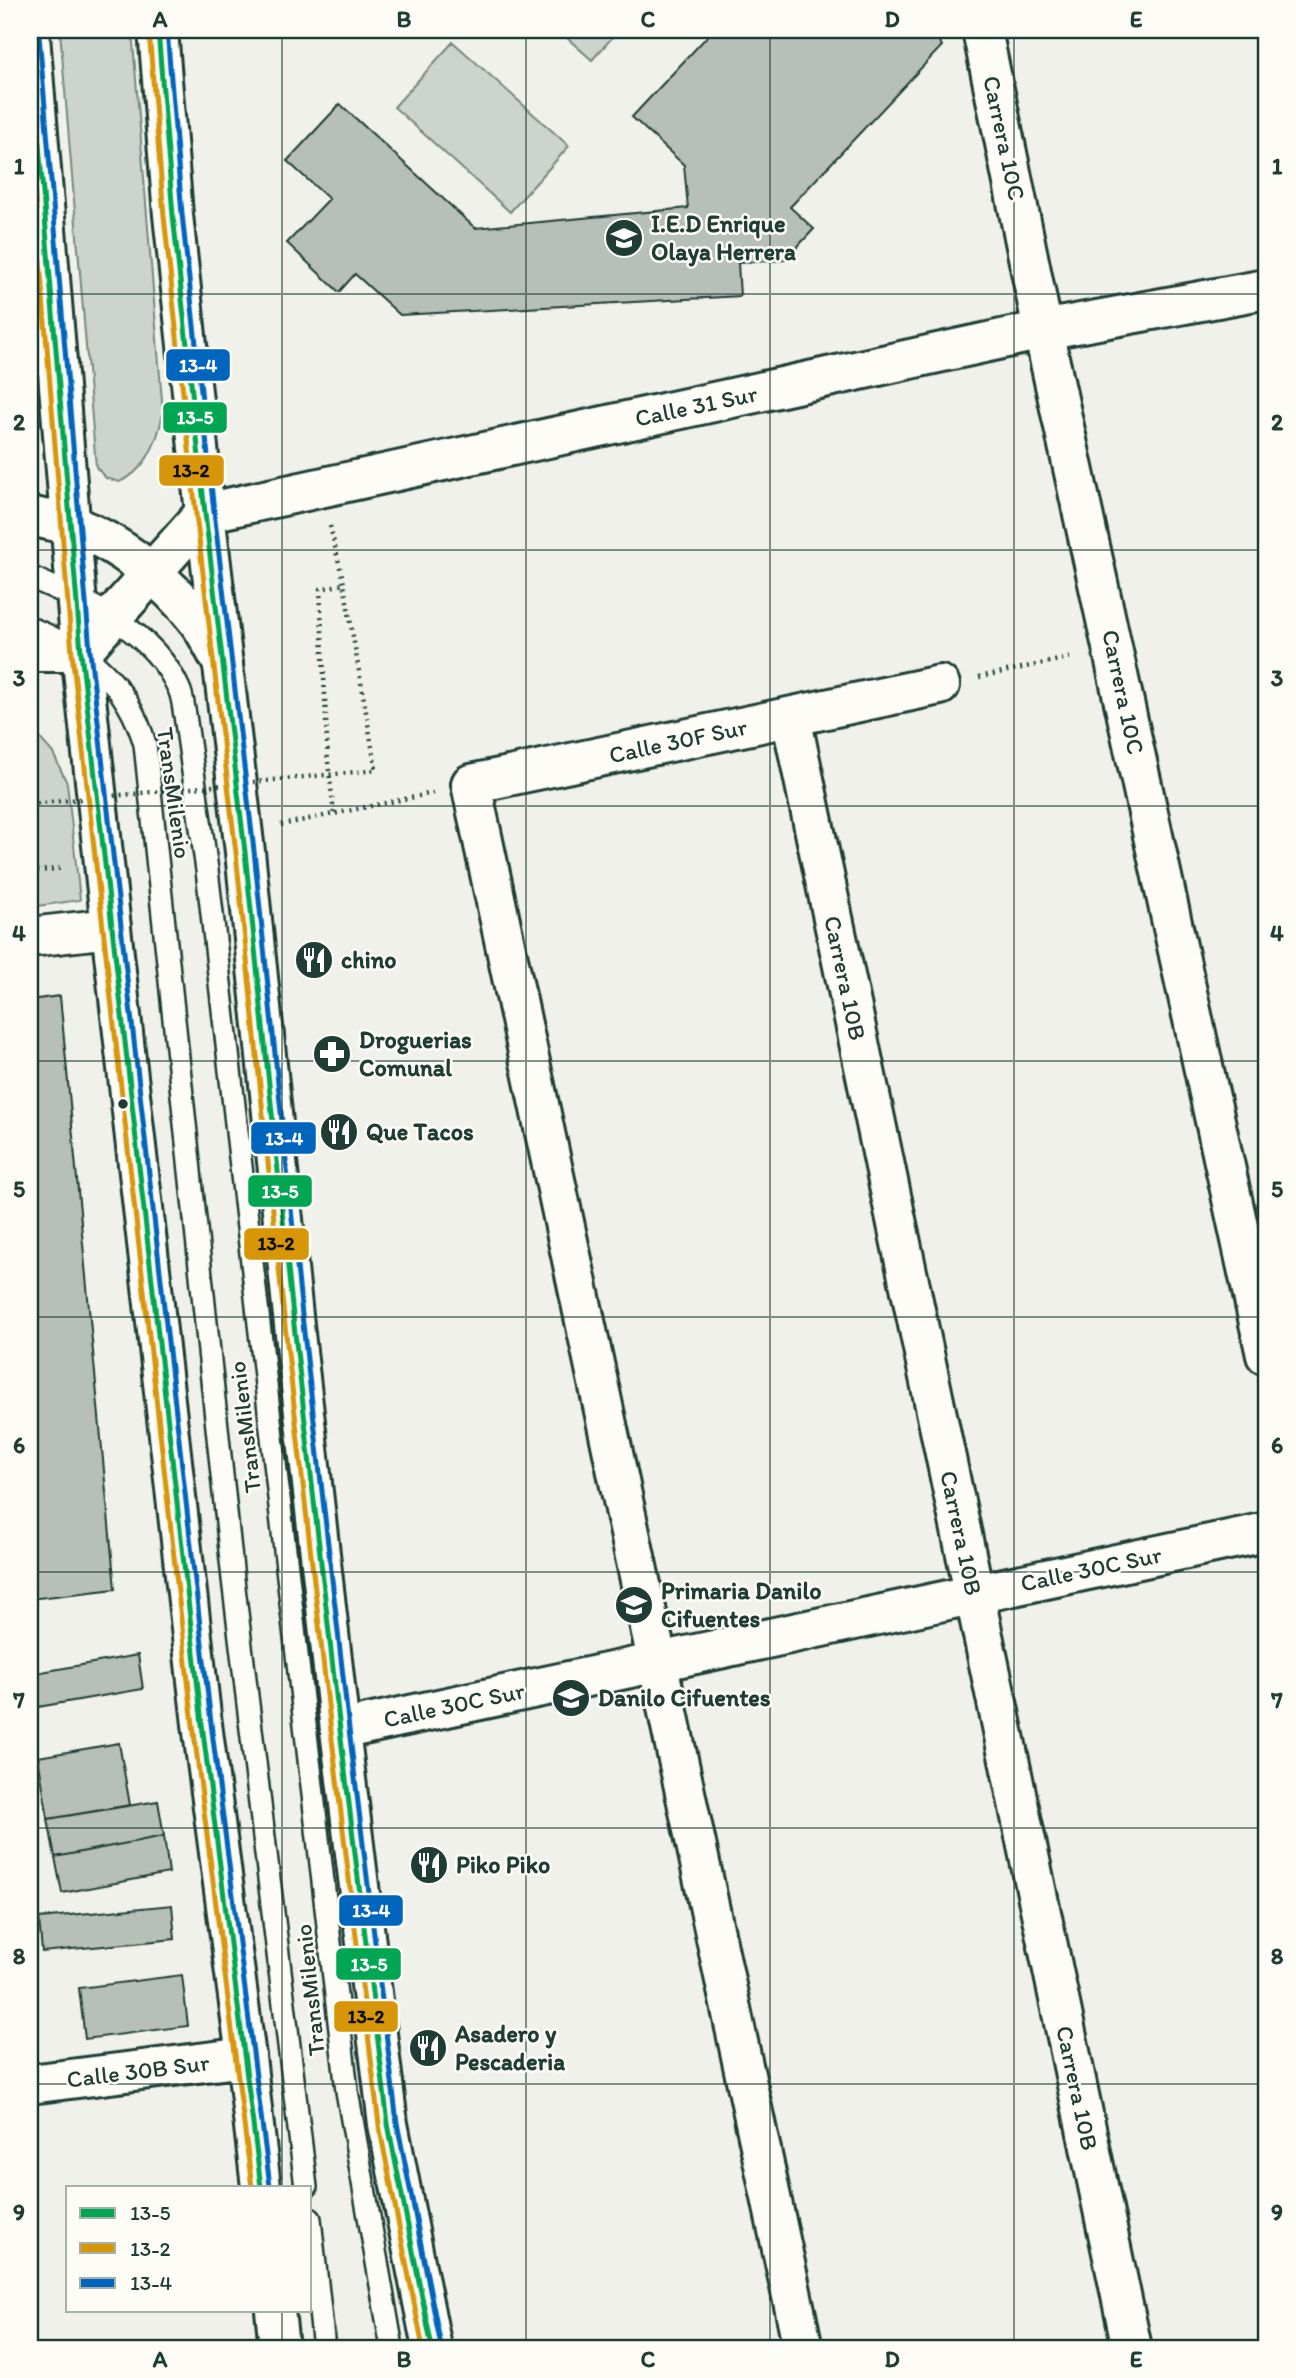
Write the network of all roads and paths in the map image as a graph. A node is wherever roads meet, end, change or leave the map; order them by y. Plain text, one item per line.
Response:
1 (159, 30) edge
2 (982, 30) edge
3 (30, 36) edge
4 (35, 159) edge
5 (1266, 289) edge
6 (1043, 330) junction
7 (205, 513) junction
8 (30, 516) edge
9 (71, 526) junction
10 (334, 540) dead end
11 (152, 573) junction
12 (30, 577) edge
13 (344, 584) junction
14 (77, 598) junction
15 (112, 618) junction
16 (30, 628) edge
17 (1113, 648) junction
18 (30, 652) edge
19 (81, 652) junction
20 (223, 664) junction
21 (940, 685) joint
22 (791, 717) junction
23 (471, 785) junction
24 (30, 804) edge
25 (334, 814) junction
26 (243, 833) junction
27 (64, 867) dead end
28 (30, 872) edge
29 (111, 928) junction
30 (30, 937) edge
31 (1255, 1248) edge
32 (1266, 1355) edge
33 (1266, 1532) edge
34 (974, 1594) junction
35 (657, 1662) junction
36 (340, 1730) junction
37 (246, 2057) junction
38 (30, 2084) edge
39 (261, 2186) edge
40 (306, 2186) edge
41 (312, 2237) edge
42 (275, 2312) edge
43 (279, 2348) edge
44 (324, 2348) edge
45 (392, 2348) edge
46 (432, 2348) edge
47 (803, 2348) edge
48 (1132, 2348) edge

1 - 7 street
2 - 6 street, Carrera 10C
3 - 4 street
4 - 9 street
5 - 6 street, Calle 31 Sur
6 - 7 street, Calle 31 Sur
6 - 17 street, Carrera 10C
7 - 11 street
7 - 20 street
8 - 9 street
9 - 11 street
9 - 14 street
10 - 13 path
11 - 15 street
11 - 20 street
12 - 14 lane, TransMilenio
13 - 24 path, bridge
13 - 25 path, bridge
14 - 15 lane, TransMilenio
14 - 19 street
15 - 19 street
15 - 45 lane, TransMilenio
16 - 19 lane, TransMilenio
17 - 21 path
17 - 31 street, Carrera 10C
18 - 19 street
19 - 29 street
19 - 40 lane, TransMilenio
20 - 26 street
21 - 22 street, Calle 30F Sur
22 - 23 street, Calle 30F Sur
22 - 34 street, Carrera 10B
23 - 25 path
23 - 35 street
25 - 26 path
26 - 36 street
27 - 28 path
29 - 30 street
29 - 37 street
31 - 32 street, Carrera 10C
33 - 34 street, Calle 30C Sur
34 - 35 street, Calle 30C Sur
34 - 48 street, Carrera 10B
35 - 36 street, Calle 30C Sur
35 - 47 street
36 - 46 street
37 - 38 street, Calle 30B Sur
37 - 39 street
41 - 44 lane
42 - 43 street

